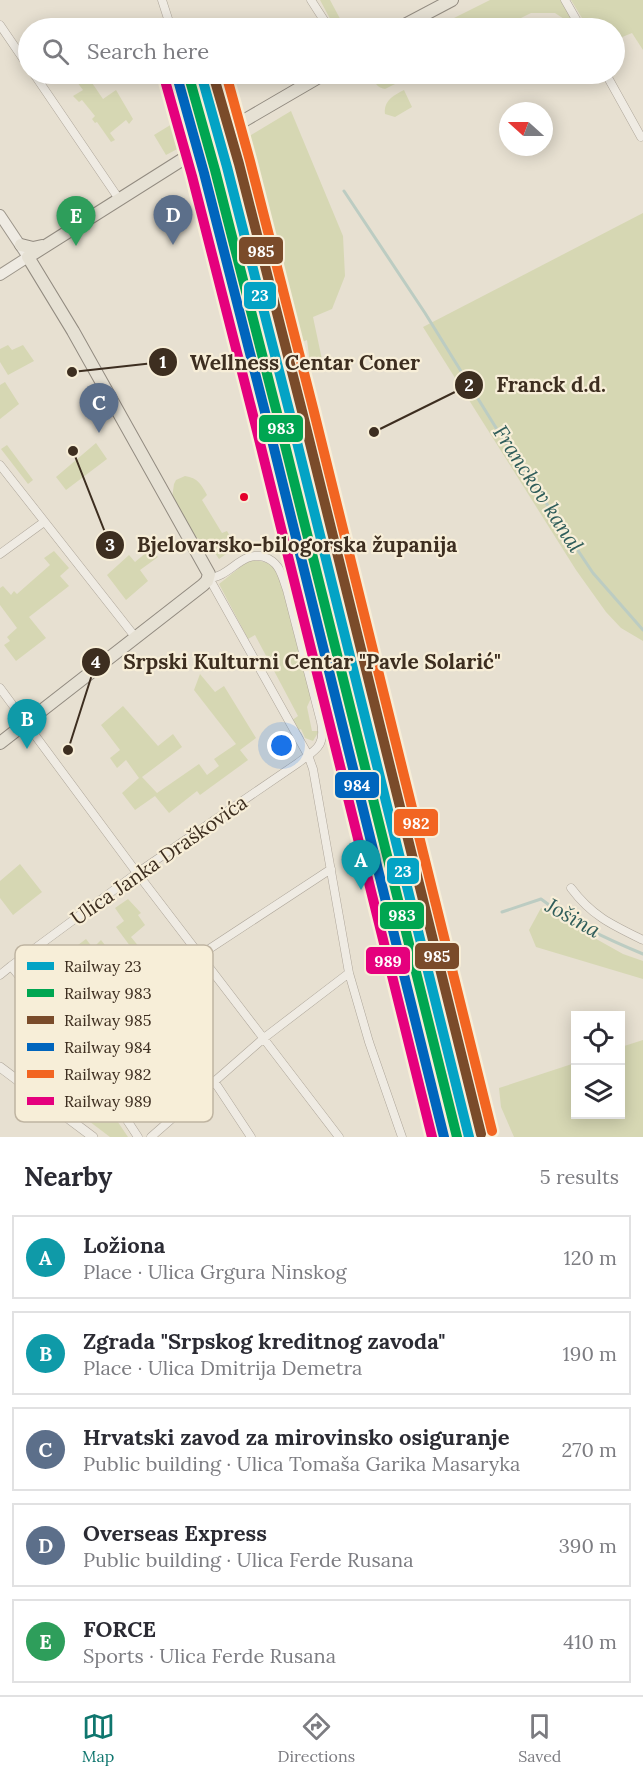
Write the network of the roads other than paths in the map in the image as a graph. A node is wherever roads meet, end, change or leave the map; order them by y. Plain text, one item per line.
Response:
1 (162, 0) edge
2 (312, 0) edge
3 (452, 0) edge
4 (565, 0) edge
5 (168, 18) edge
6 (323, 18) edge
7 (418, 18) edge
8 (575, 18) edge
9 (0, 25) edge
10 (18, 51) edge
11 (41, 84) edge
12 (188, 84) edge
13 (307, 84) edge
14 (612, 84) edge
15 (641, 137) dead end
16 (206, 145) junction
17 (119, 199) junction
18 (0, 215) edge
19 (21, 245) junction
20 (46, 245) junction
21 (28, 257) junction
22 (0, 275) edge
23 (0, 465) edge
24 (44, 522) junction
25 (0, 554) edge
26 (209, 578) junction
27 (136, 638) junction
28 (0, 688) edge
29 (26, 723) junction
30 (0, 743) edge
31 (308, 755) junction
32 (331, 869) junction
33 (137, 873) junction
34 (571, 888) dead end
35 (643, 940) edge
36 (39, 945) edge
37 (192, 945) edge
38 (213, 946) edge
39 (15, 963) edge
40 (11, 966) junction
41 (15, 971) edge
42 (213, 972) edge
43 (349, 973) junction
44 (0, 975) edge
45 (264, 1038) junction
46 (0, 1067) edge
47 (15, 1078) edge
48 (214, 1081) joint
49 (73, 1122) edge
50 (128, 1122) edge
51 (168, 1122) edge
52 (93, 1137) edge
53 (138, 1137) edge
54 (151, 1137) edge
55 (251, 1137) edge
56 (339, 1137) edge
57 (402, 1137) edge

1 - 5 street
2 - 6 street
3 - 7 main road
4 - 8 street
9 - 10 street
11 - 17 street
12 - 16 street
13 - 16 main road
14 - 15 street
16 - 17 main road
17 - 20 main road
18 - 19 main road
19 - 20 main road
19 - 21 main road
20 - 21 main road
21 - 22 main road
21 - 26 main road
23 - 24 street
24 - 25 street
24 - 27 street
26 - 27 main road
26 - 31 street
26 - 31 street
27 - 29 main road
28 - 29 street
29 - 30 main road
29 - 33 street
31 - 32 street
31 - 33 street, Ulica Janka Draškovića
32 - 38 street
32 - 43 street
33 - 36 street, Ulica Janka Draškovića
33 - 37 street
34 - 35 street
39 - 40 street, Ulica Janka Draškovića
40 - 41 street
40 - 44 street, Ulica Janka Draškovića
42 - 45 street
43 - 45 street
43 - 57 street
45 - 48 street
45 - 56 street
46 - 47 street
48 - 55 street
49 - 52 street
50 - 53 street
51 - 54 street

